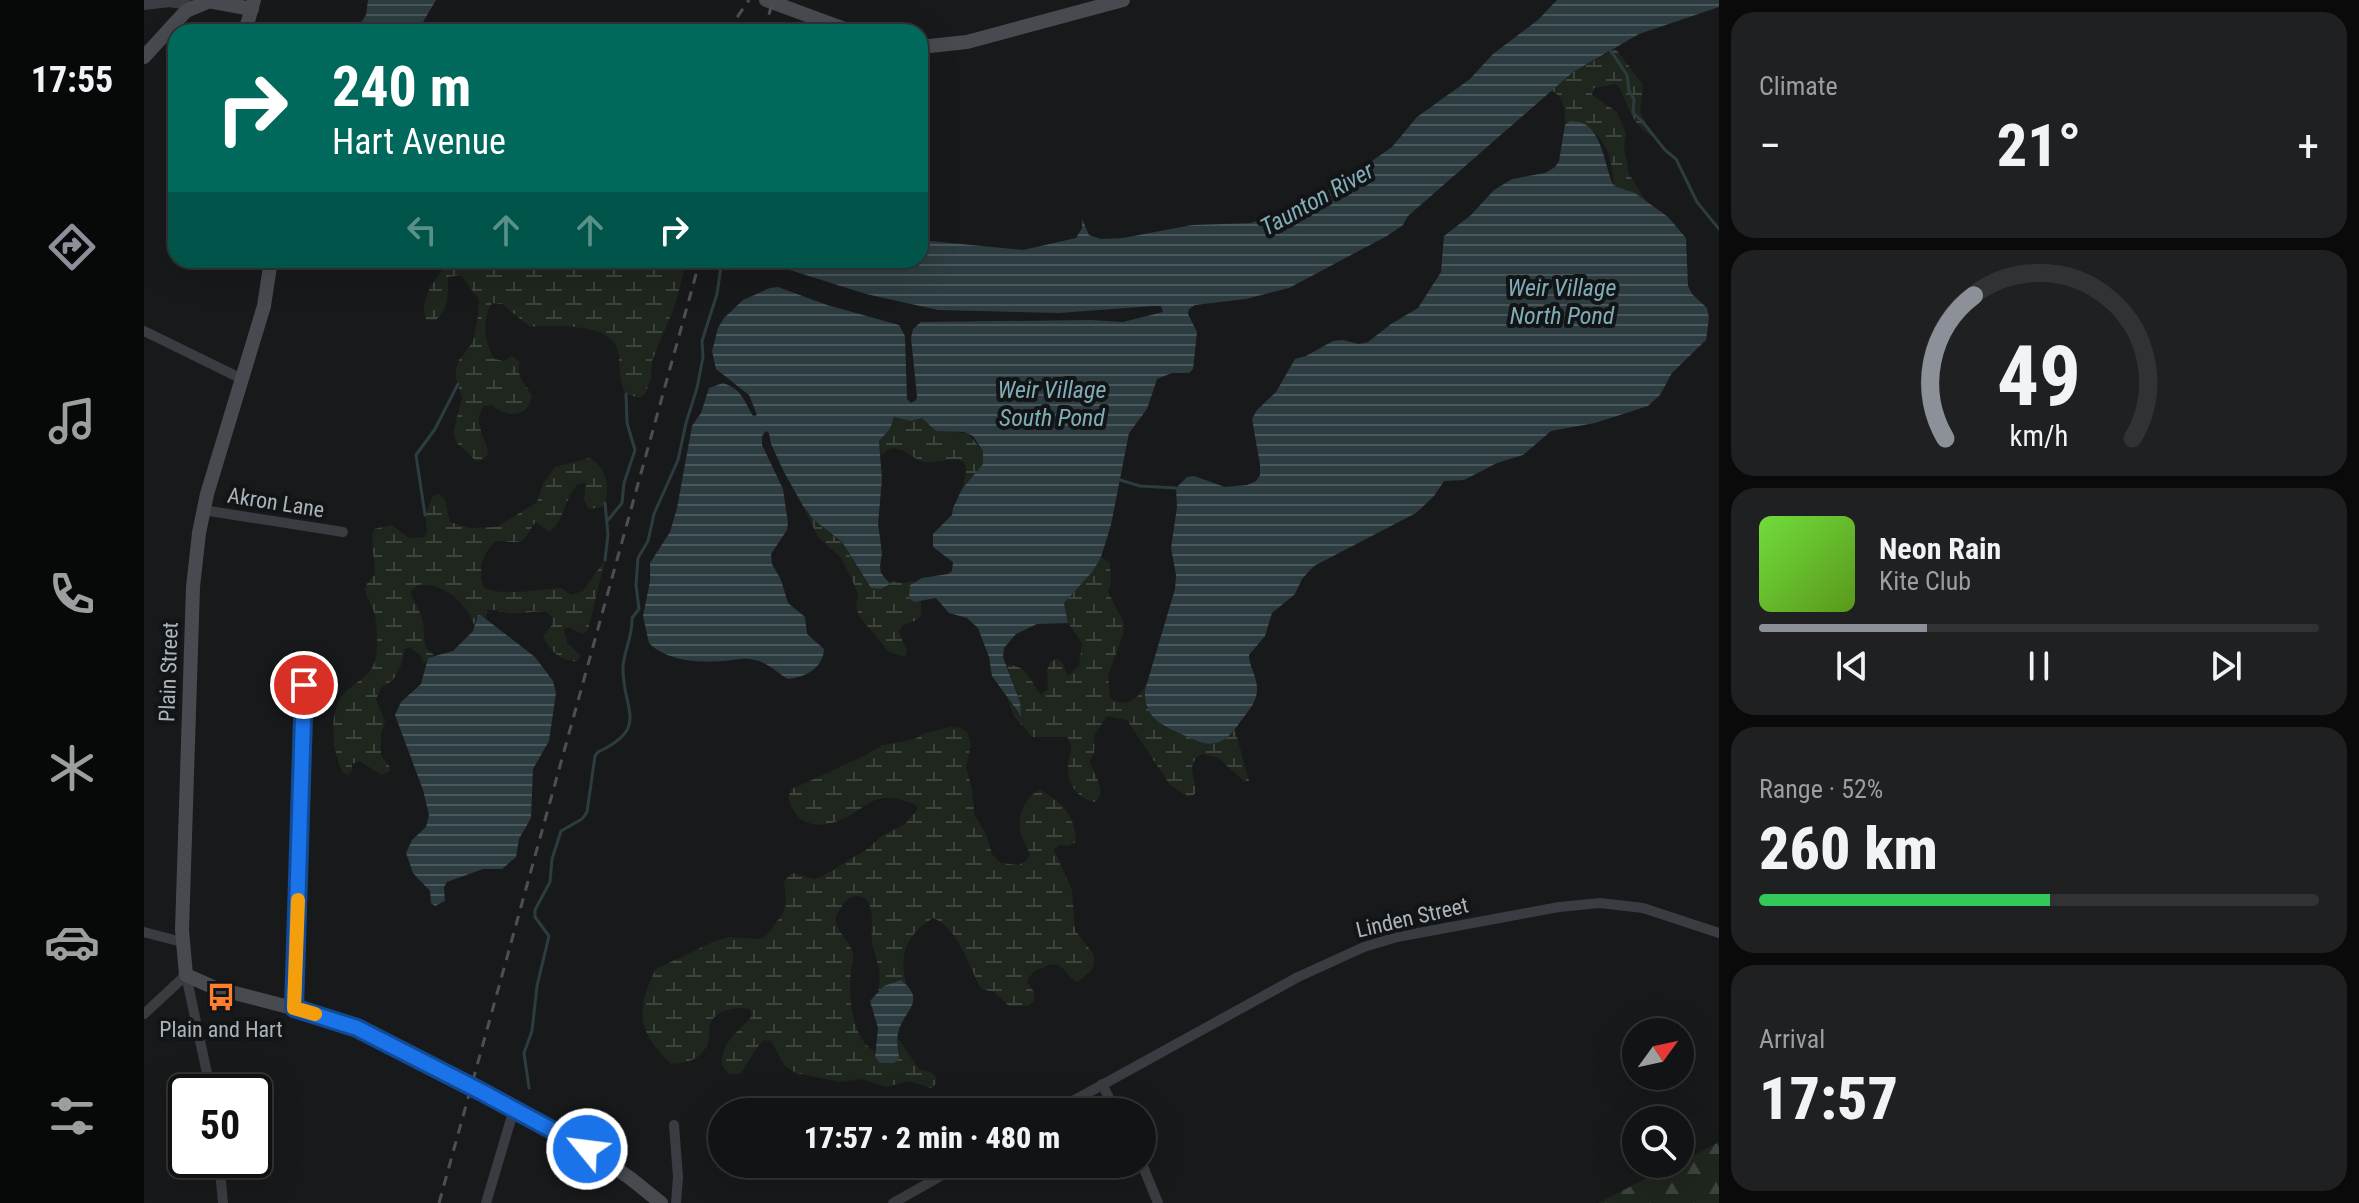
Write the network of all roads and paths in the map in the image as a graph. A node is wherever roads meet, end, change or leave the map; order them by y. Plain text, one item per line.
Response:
1 (766, 0) edge
2 (1123, 0) edge
3 (205, 2) edge
4 (253, 4) edge
5 (144, 5) edge
6 (174, 24) edge
7 (247, 24) edge
8 (831, 24) edge
9 (168, 30) edge
10 (928, 46) edge
11 (144, 57) edge
12 (270, 268) edge
13 (144, 331) edge
14 (242, 379) junction
15 (203, 510) junction
16 (343, 532) dead end
17 (304, 685) dead end
18 (144, 932) edge
19 (1719, 933) edge
20 (182, 942) junction
21 (186, 975) junction
22 (294, 1008) junction
23 (144, 1014) edge
24 (207, 1074) edge
25 (1102, 1084) junction
26 (1078, 1098) edge
27 (1109, 1098) edge
28 (514, 1109) junction
29 (674, 1125) dead end
30 (221, 1178) edge
31 (937, 1178) edge
32 (1148, 1178) edge
33 (223, 1203) edge
34 (486, 1203) edge
35 (661, 1203) edge
36 (676, 1203) edge
37 (893, 1203) edge
38 (1158, 1203) edge

1 - 8 main road
2 - 10 main road
3 - 4 main road
3 - 5 street
3 - 6 main road
4 - 7 main road
9 - 11 main road
12 - 14 main road, Plain Street
13 - 14 street
14 - 15 main road, Plain Street
15 - 16 street, Akron Lane
15 - 20 main road, Plain Street
17 - 22 street
18 - 20 street
19 - 25 street, Linden Street
20 - 21 main road, Plain Street
21 - 22 main road
21 - 23 street
21 - 24 street, Plain Street
22 - 28 main road
25 - 26 street, Linden Street
25 - 27 street
28 - 34 street
28 - 35 main road
29 - 36 street
30 - 33 street
31 - 37 street
32 - 38 street

